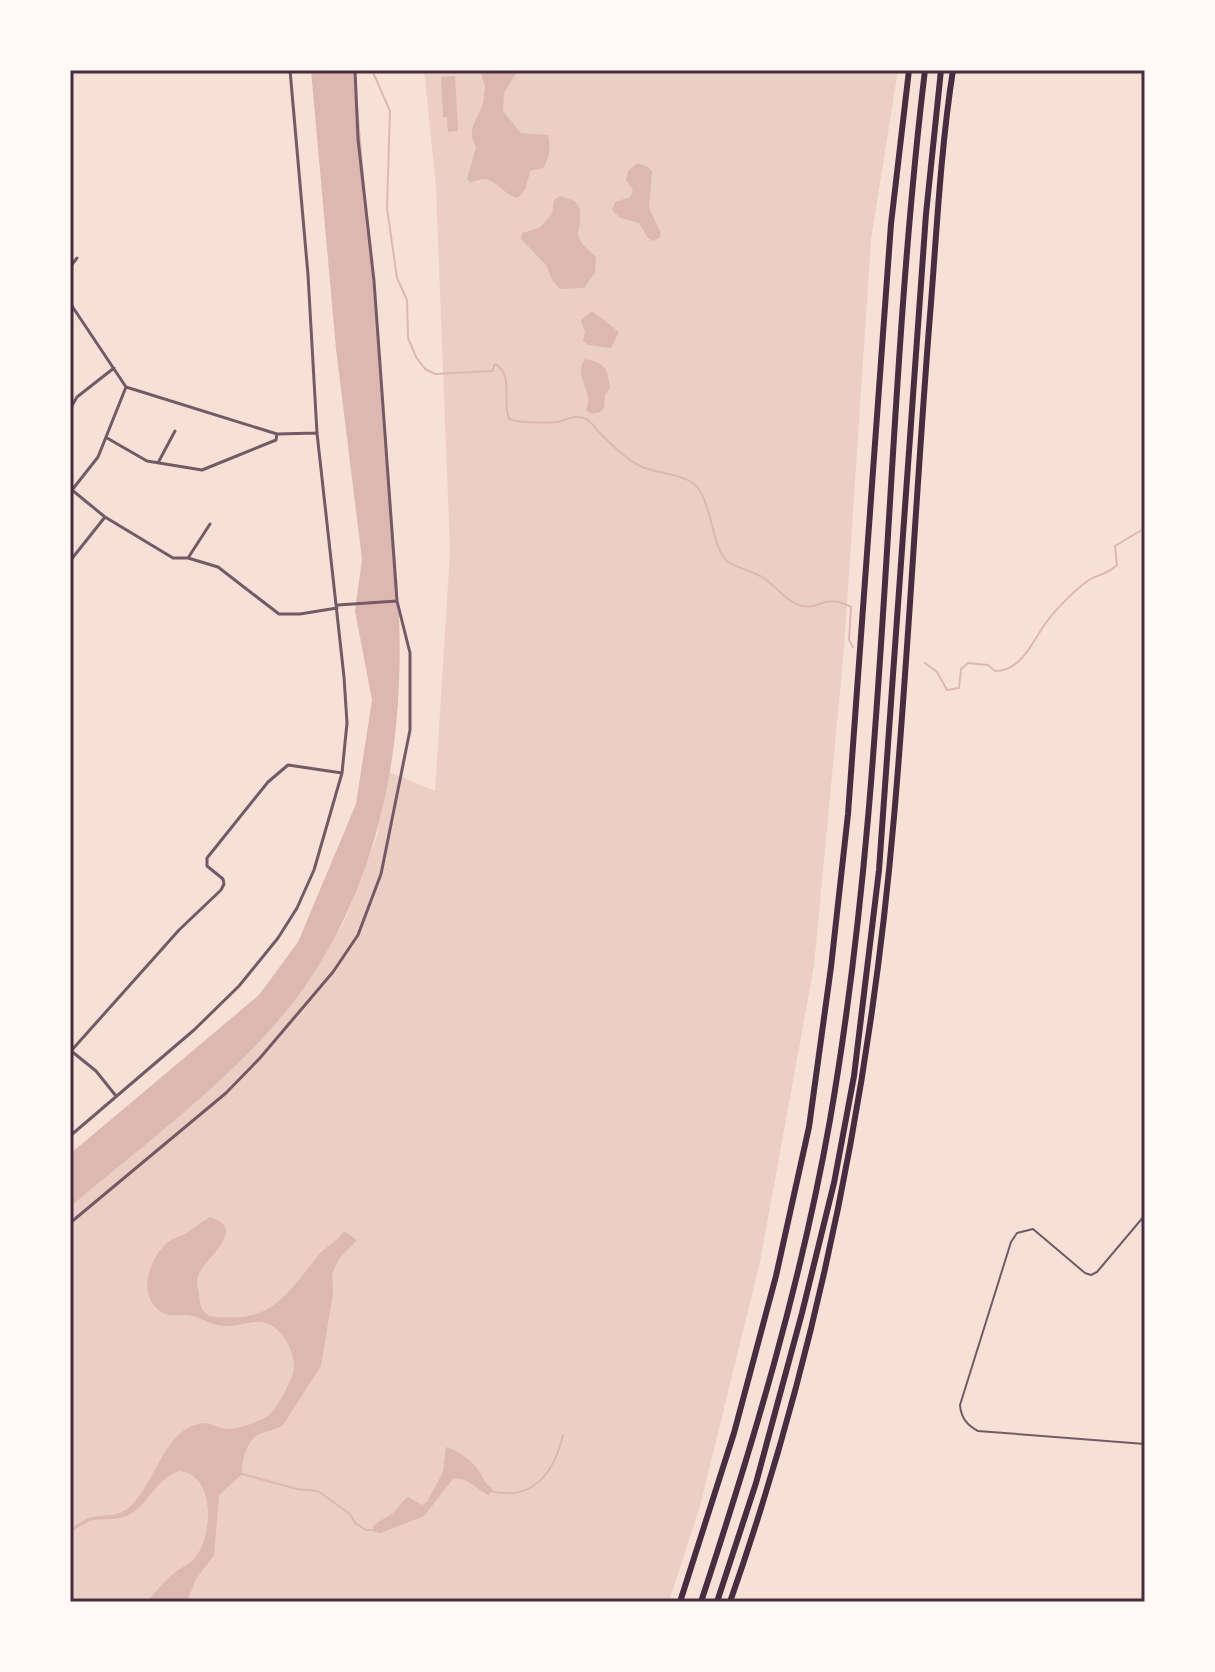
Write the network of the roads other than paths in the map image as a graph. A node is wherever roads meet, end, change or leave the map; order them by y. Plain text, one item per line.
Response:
1 (290, 70) edge
2 (355, 70) edge
3 (909, 70) edge
4 (925, 70) edge
5 (941, 70) edge
6 (953, 70) edge
7 (77, 258) dead end
8 (70, 267) edge
9 (70, 303) edge
10 (114, 368) junction
11 (126, 387) junction
12 (70, 409) edge
13 (175, 431) dead end
14 (317, 433) junction
15 (277, 434) junction
16 (107, 438) junction
17 (159, 461) junction
18 (71, 489) edge
19 (105, 517) junction
20 (210, 524) dead end
21 (188, 558) junction
22 (70, 561) edge
23 (397, 601) junction
24 (338, 607) junction
25 (342, 773) junction
26 (71, 1050) edge
27 (116, 1096) junction
28 (70, 1136) edge
29 (1145, 1215) edge
30 (70, 1223) edge
31 (1145, 1444) edge
32 (680, 1602) edge
33 (701, 1602) edge
34 (717, 1602) edge
35 (730, 1602) edge

1 - 14 street
2 - 23 street
3 - 32 highway
4 - 33 highway
5 - 34 highway
6 - 35 highway
7 - 8 street
9 - 10 street
10 - 11 street
10 - 12 street
11 - 15 street
11 - 16 street
13 - 17 street
14 - 15 street
14 - 24 street
15 - 17 street
16 - 17 street
16 - 18 street
18 - 19 street
19 - 21 street
19 - 22 street
20 - 21 street
21 - 24 street
23 - 24 street
23 - 30 street
24 - 25 street
25 - 26 street
25 - 27 street
26 - 27 street
27 - 28 street
29 - 31 lane

